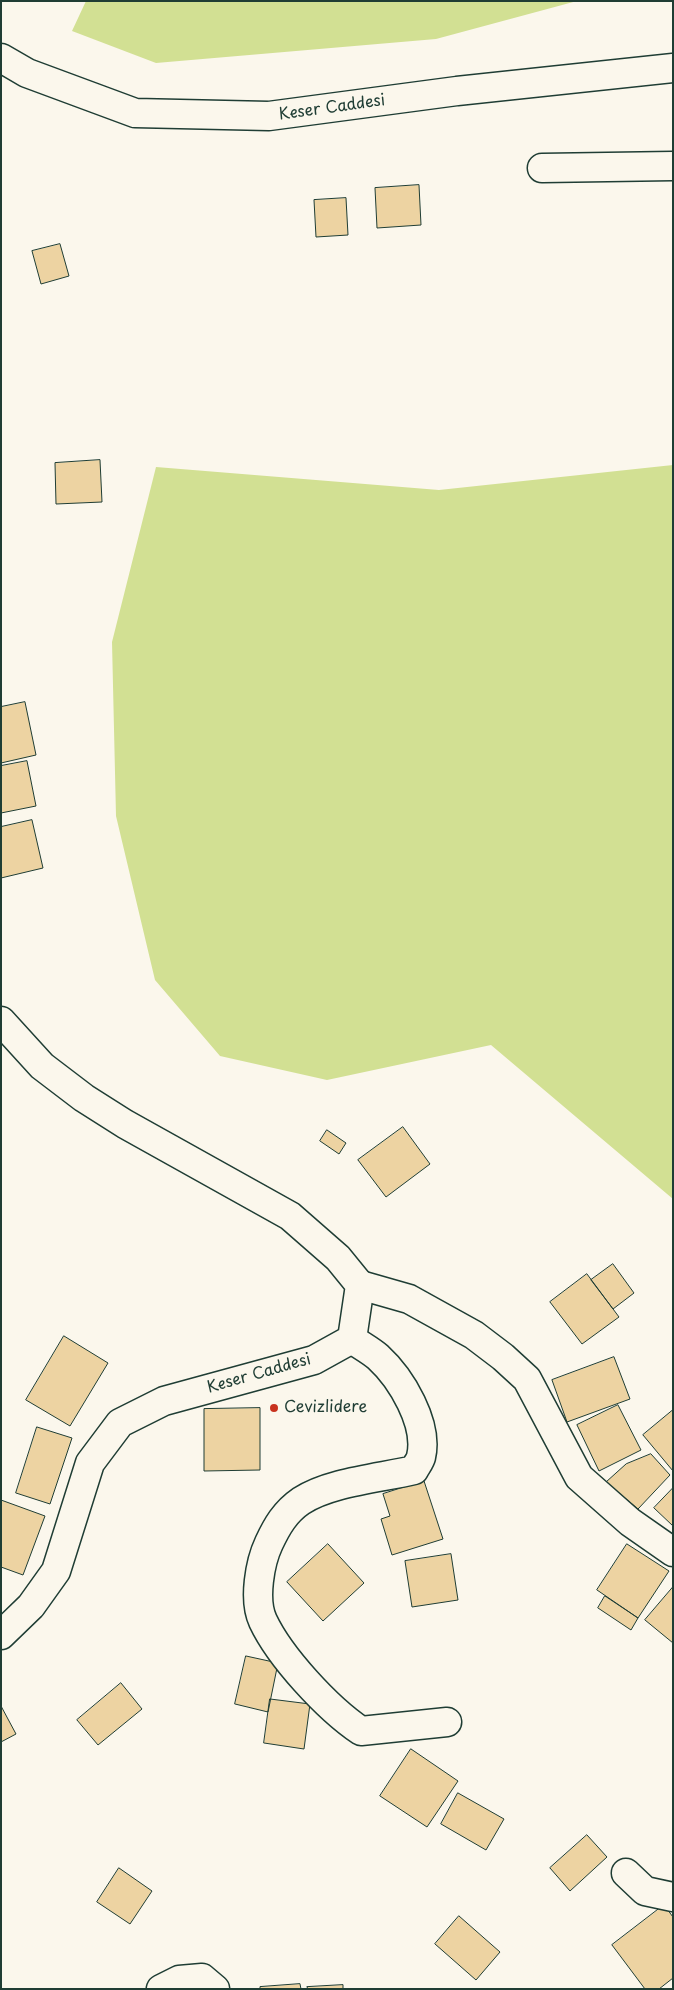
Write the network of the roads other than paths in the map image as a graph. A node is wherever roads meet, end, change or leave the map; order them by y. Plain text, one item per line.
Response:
1 (1, 58) edge
2 (673, 68) edge
3 (673, 166) edge
4 (542, 168) dead end
5 (1, 1021) edge
6 (360, 1285) junction
7 (352, 1339) junction
8 (673, 1552) edge
9 (1, 1635) edge
10 (446, 1722) dead end
11 (626, 1873) dead end
12 (673, 1897) edge
13 (161, 1989) edge
14 (215, 1989) edge

1 - 2 street, Keser Caddesi
3 - 4 street
5 - 6 street
6 - 7 street
6 - 8 street
7 - 9 street, Keser Caddesi
7 - 10 street
11 - 12 street
13 - 14 street

